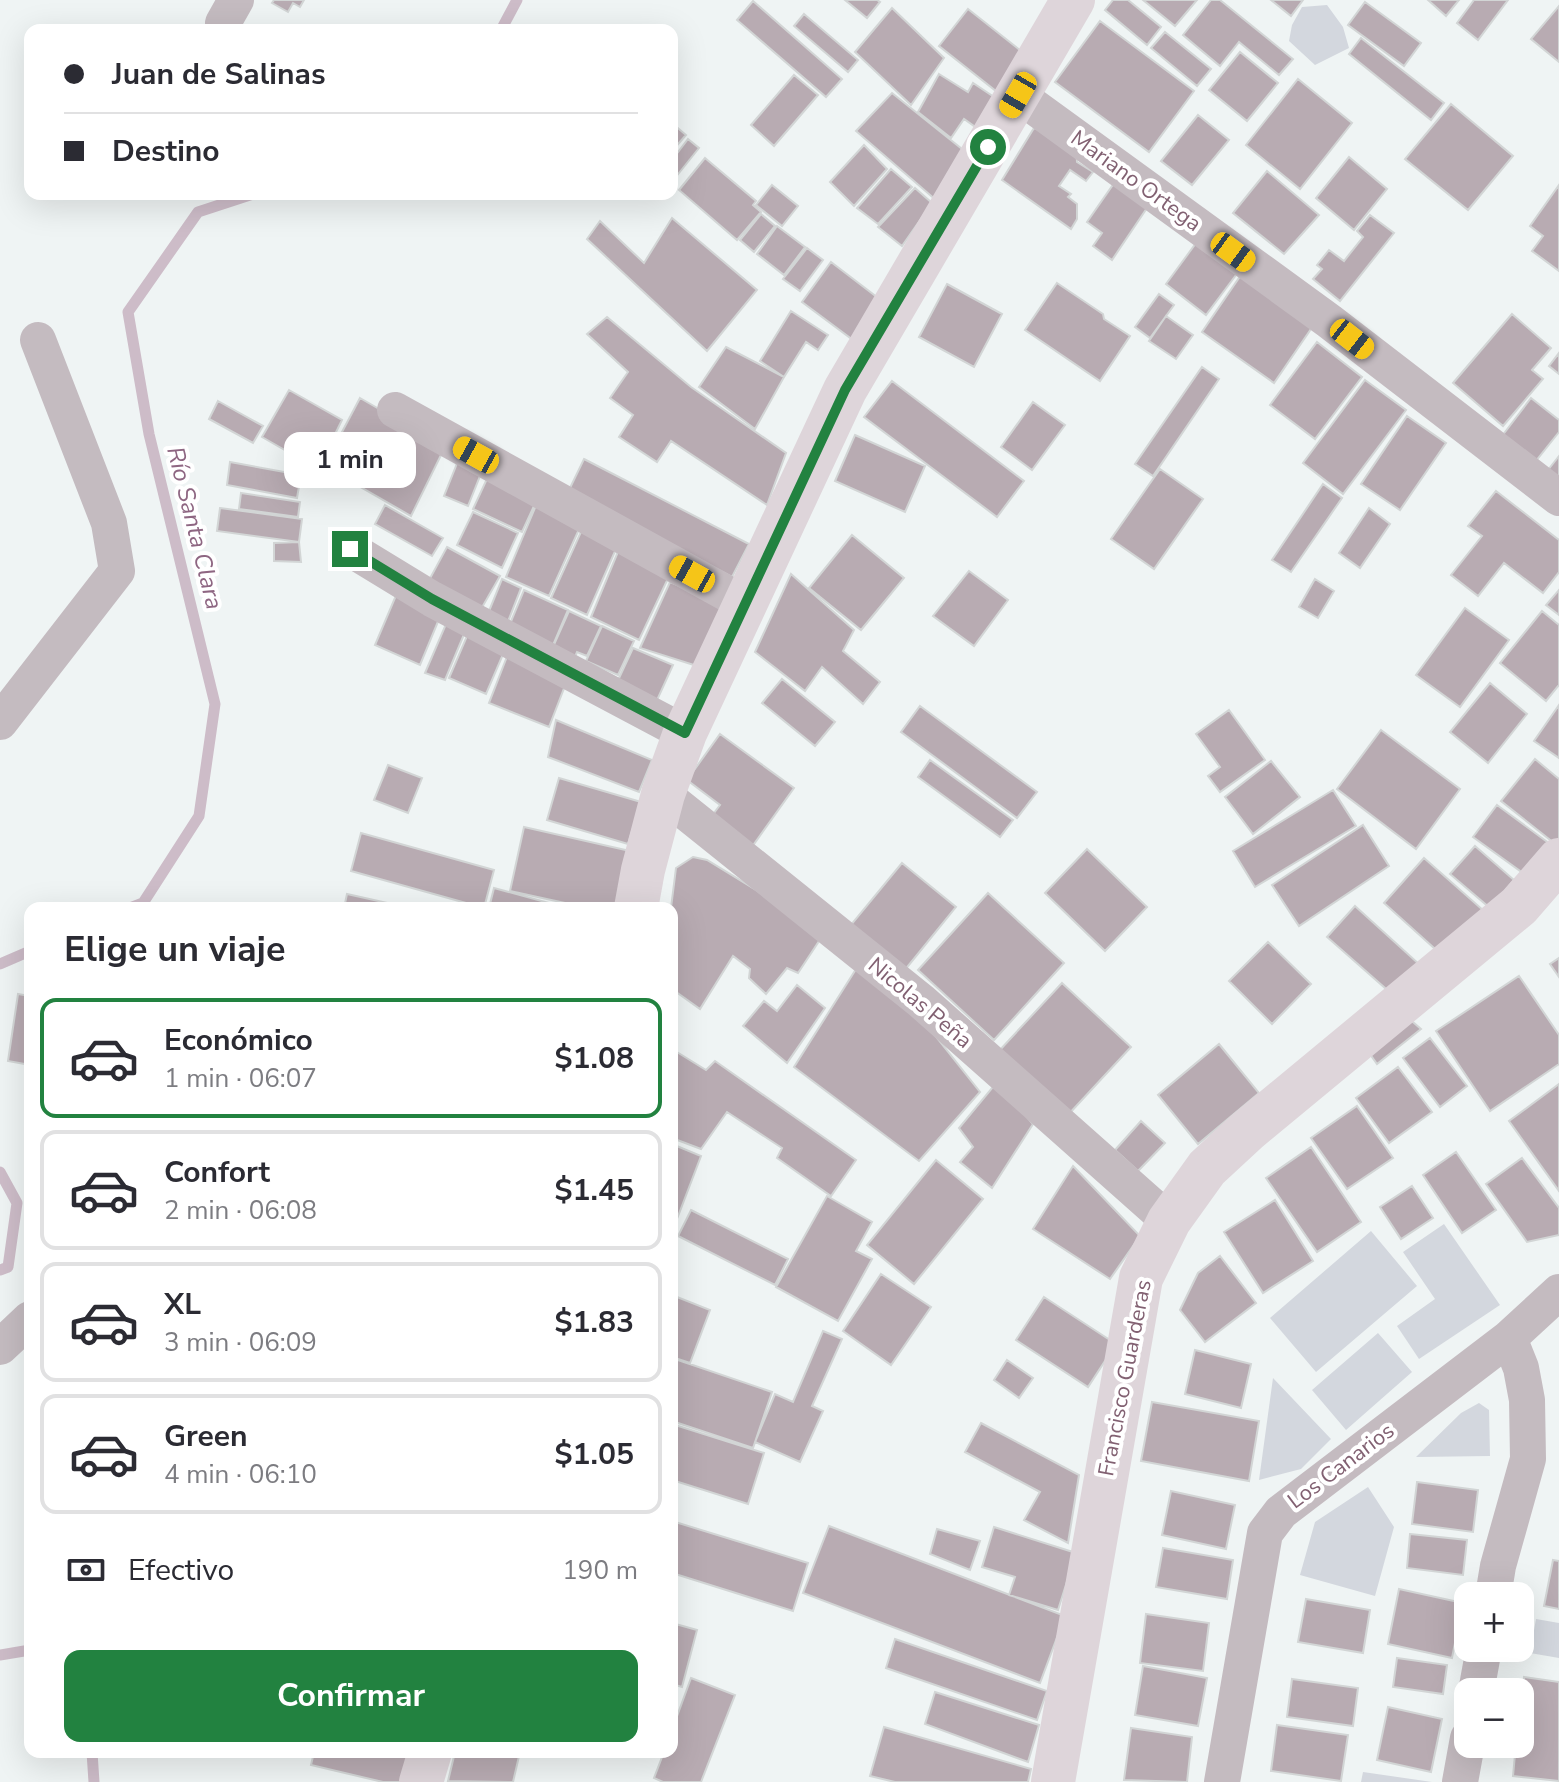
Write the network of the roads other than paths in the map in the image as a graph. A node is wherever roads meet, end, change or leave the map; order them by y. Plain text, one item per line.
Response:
1 (1073, 0) edge
2 (1018, 95) junction
3 (38, 340) dead end
4 (395, 410) dead end
5 (1559, 498) edge
6 (350, 549) dead end
7 (746, 604) junction
8 (0, 722) edge
9 (685, 733) junction
10 (663, 794) junction
11 (1559, 860) edge
12 (637, 902) edge
13 (1169, 1221) junction
14 (1559, 1292) edge
15 (24, 1325) edge
16 (1509, 1338) junction
17 (0, 1347) edge
18 (1495, 1582) edge
19 (428, 1758) edge
20 (1464, 1758) edge
21 (421, 1782) edge
22 (1053, 1782) edge
23 (1222, 1782) edge
24 (1460, 1782) edge

1 - 2 street
2 - 5 street, Mariano Ortega
2 - 7 street
3 - 8 street
4 - 7 street
6 - 9 street
7 - 9 street
9 - 10 street
10 - 12 street
10 - 13 street, Nicolas Peña
11 - 13 street, Francisco Guarderas
13 - 22 street, Francisco Guarderas
14 - 16 street, Los Canarios
15 - 17 street
16 - 18 street
16 - 23 street, Los Canarios
19 - 21 street
20 - 24 street

